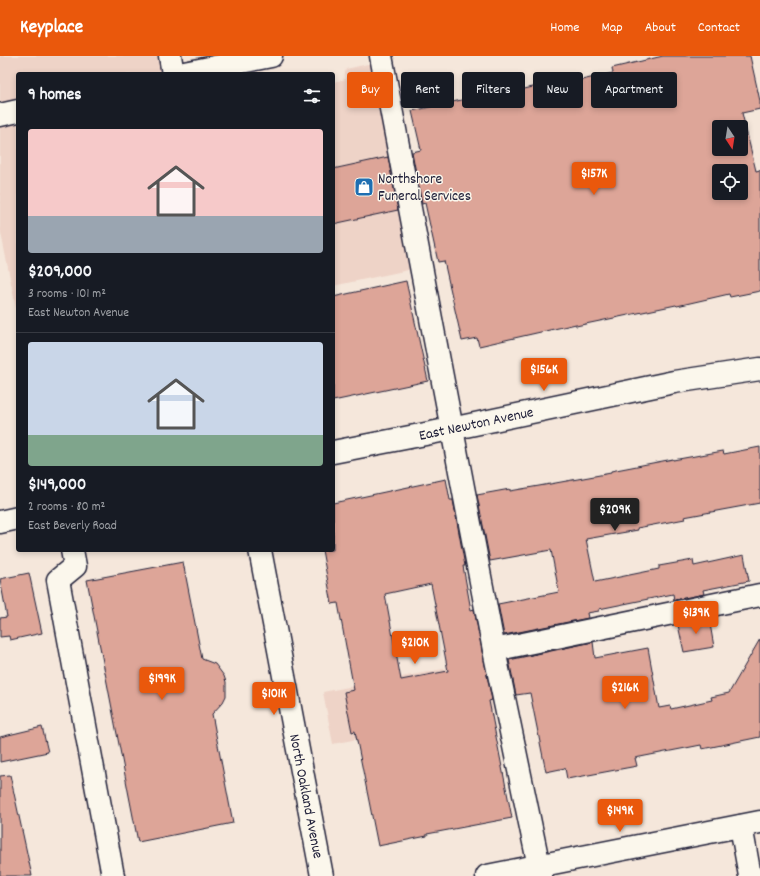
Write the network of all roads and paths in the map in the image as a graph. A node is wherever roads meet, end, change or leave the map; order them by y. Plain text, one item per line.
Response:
1 (170, 56) edge
2 (271, 56) edge
3 (381, 56) edge
4 (173, 72) edge
5 (189, 72) edge
6 (16, 111) edge
7 (0, 115) edge
8 (760, 369) edge
9 (451, 429) junction
10 (335, 452) edge
11 (16, 518) edge
12 (0, 522) edge
13 (72, 552) edge
14 (260, 552) edge
15 (760, 595) edge
16 (494, 650) junction
17 (750, 824) edge
18 (540, 871) edge
19 (113, 876) edge
20 (322, 876) edge
21 (488, 876) edge
22 (750, 876) edge

1 - 4 street
2 - 5 street
3 - 9 street
6 - 7 street
8 - 9 street, East Newton Avenue
9 - 10 street, East Newton Avenue
9 - 16 street
11 - 12 street
13 - 19 street
14 - 20 street, North Oakland Avenue
15 - 16 street
16 - 18 street
17 - 18 street
17 - 22 street
18 - 21 street

